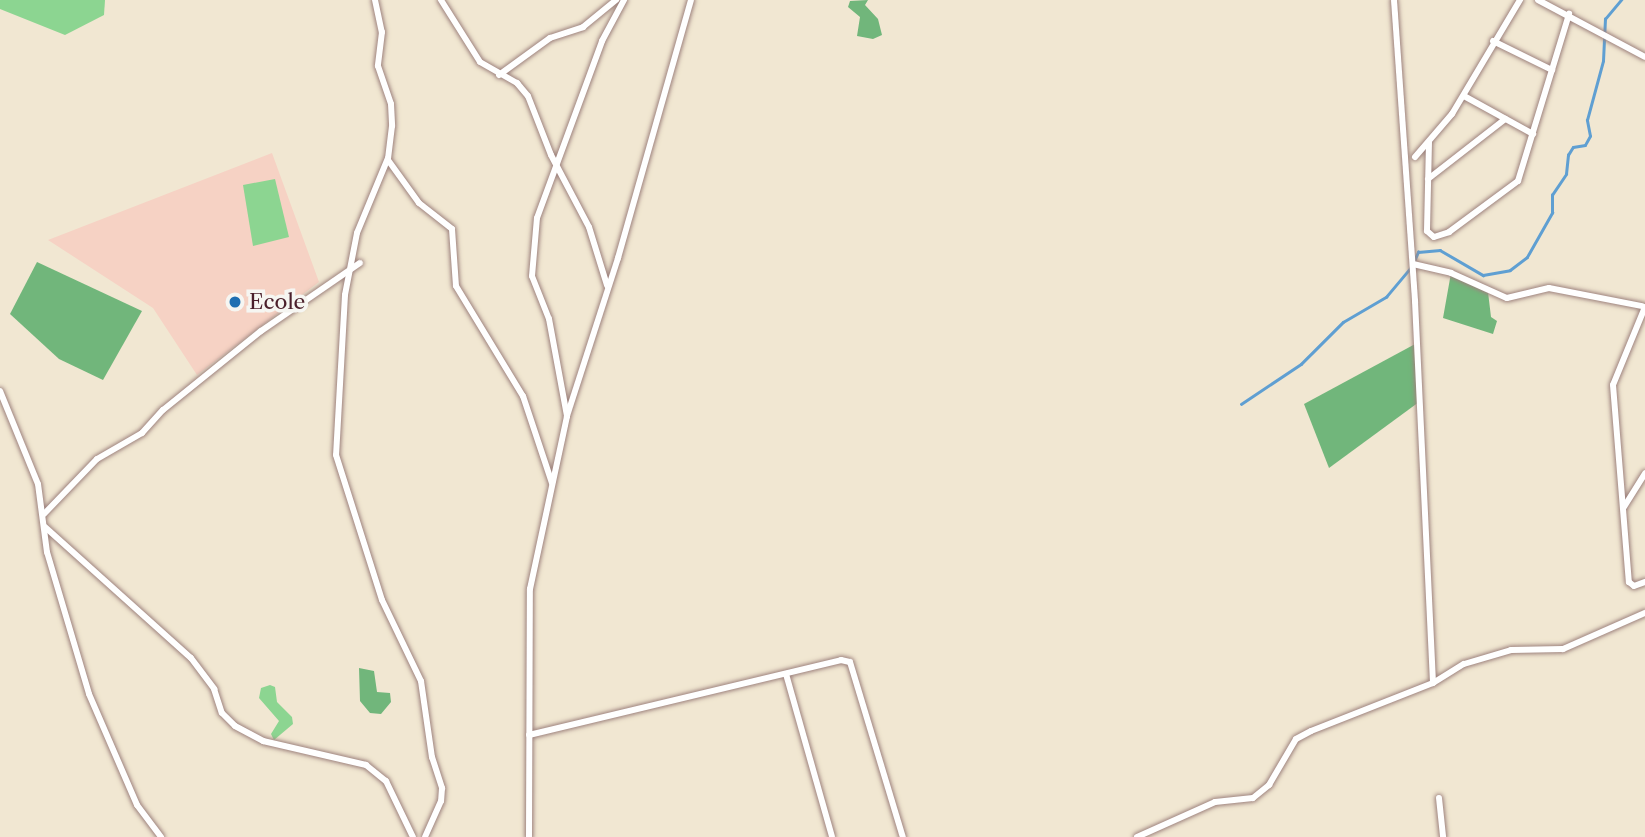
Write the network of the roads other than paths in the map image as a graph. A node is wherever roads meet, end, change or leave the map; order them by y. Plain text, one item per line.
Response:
1 (375, 0) edge
2 (441, 0) edge
3 (617, 0) edge
4 (624, 0) edge
5 (691, 0) edge
6 (1394, 0) edge
7 (1520, 0) edge
8 (1538, 0) edge
9 (1569, 14) junction
10 (1493, 41) junction
11 (1645, 57) edge
12 (1552, 70) junction
13 (499, 75) junction
14 (1464, 96) junction
15 (1505, 119) junction
16 (1533, 134) junction
17 (1429, 142) junction
18 (1415, 157) dead end
19 (388, 158) junction
20 (556, 165) junction
21 (1428, 179) junction
22 (360, 263) dead end
23 (1413, 264) junction
24 (350, 269) junction
25 (607, 285) junction
26 (1644, 307) edge
27 (0, 391) edge
28 (567, 416) junction
29 (1645, 473) edge
30 (553, 486) junction
31 (1623, 509) junction
32 (44, 514) junction
33 (45, 527) junction
34 (1645, 582) edge
35 (1645, 613) edge
36 (786, 674) junction
37 (1433, 683) junction
38 (529, 735) junction
39 (1438, 797) dead end
40 (161, 837) edge
41 (413, 837) edge
42 (425, 837) edge
43 (529, 837) edge
44 (832, 837) edge
45 (903, 837) edge
46 (1137, 837) edge
47 (1443, 837) edge

1 - 19 street
2 - 13 street
3 - 13 street
4 - 20 street
5 - 25 street
6 - 23 street
7 - 10 street
8 - 9 street
9 - 11 street
9 - 12 street
10 - 12 street
10 - 14 street
12 - 16 street
13 - 20 street
14 - 15 street
14 - 17 street
15 - 16 street
15 - 21 street
16 - 21 street
17 - 18 street
17 - 21 street
19 - 24 street
19 - 30 street
20 - 25 street
20 - 28 street
22 - 24 street
23 - 26 street
23 - 37 street
24 - 32 street
24 - 42 street
25 - 28 street
26 - 31 street
27 - 32 street
28 - 30 street
29 - 31 street
30 - 38 street
31 - 34 street
32 - 33 street
33 - 40 street
33 - 41 street
35 - 37 street
36 - 38 street
36 - 44 street
36 - 45 street
37 - 46 street
38 - 43 street
39 - 47 street

